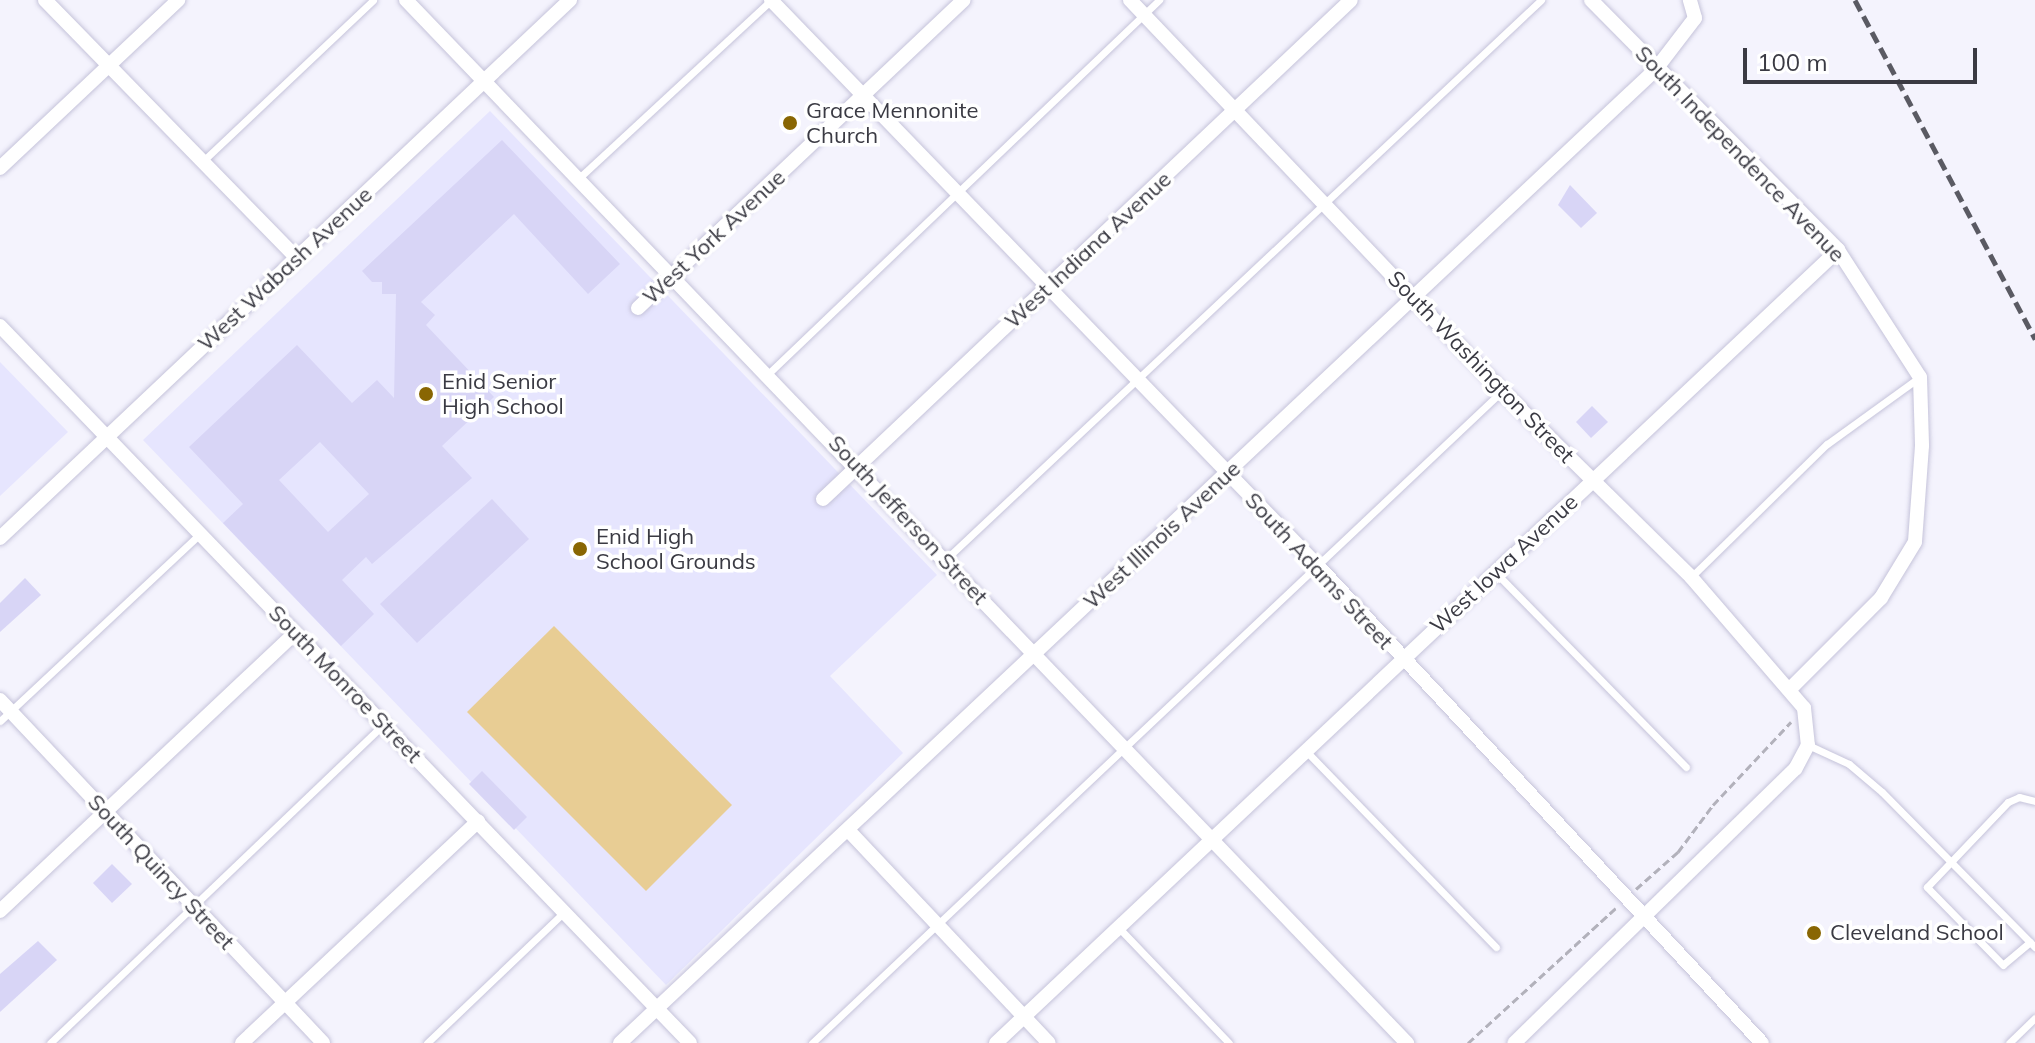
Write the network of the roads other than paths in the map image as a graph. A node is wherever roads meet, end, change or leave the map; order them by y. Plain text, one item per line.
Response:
1 (45, 0) edge
2 (178, 0) edge
3 (373, 0) edge
4 (406, 0) edge
5 (570, 0) edge
6 (771, 0) edge
7 (964, 0) edge
8 (1130, 0) edge
9 (1159, 0) edge
10 (1351, 0) edge
11 (1541, 0) edge
12 (1591, 0) edge
13 (1690, 0) edge
14 (1144, 14) junction
15 (109, 66) junction
16 (1656, 69) junction
17 (484, 81) junction
18 (865, 95) junction
19 (1236, 110) junction
20 (202, 161) junction
21 (0, 168) edge
22 (579, 178) junction
23 (959, 194) junction
24 (1324, 204) junction
25 (1838, 250) junction
26 (297, 258) junction
27 (674, 275) junction
28 (1048, 288) junction
29 (1413, 298) junction
30 (638, 308) dead end
31 (3, 335) edge
32 (769, 373) junction
33 (1920, 377) junction
34 (1137, 379) junction
35 (1502, 391) junction
36 (105, 438) junction
37 (858, 465) junction
38 (1229, 473) junction
39 (1593, 482) junction
40 (823, 499) dead end
41 (200, 534) junction
42 (0, 538) edge
43 (945, 560) junction
44 (1319, 567) junction
45 (1494, 570) junction
46 (1691, 577) junction
47 (295, 633) junction
48 (1036, 653) junction
49 (1401, 659) junction
50 (1791, 688) junction
51 (0, 700) edge
52 (6, 716) edge
53 (384, 724) junction
54 (1808, 745) junction
55 (1125, 747) junction
56 (1306, 751) junction
57 (1686, 767) dead end
58 (2035, 801) edge
59 (106, 813) junction
60 (478, 821) junction
61 (849, 831) junction
62 (1211, 840) junction
63 (1950, 861) junction
64 (195, 908) junction
65 (0, 911) edge
66 (564, 912) junction
67 (1644, 916) junction
68 (937, 925) junction
69 (1119, 928) junction
70 (2033, 945) edge
71 (1496, 947) dead end
72 (285, 1003) junction
73 (658, 1007) junction
74 (1024, 1017) junction
75 (2035, 1018) edge
76 (50, 1043) edge
77 (242, 1043) edge
78 (323, 1043) edge
79 (427, 1043) edge
80 (620, 1043) edge
81 (690, 1043) edge
82 (812, 1043) edge
83 (996, 1043) edge
84 (1049, 1043) edge
85 (1229, 1043) edge
86 (1407, 1043) edge
87 (1514, 1043) edge
88 (1762, 1043) edge
89 (2009, 1043) edge

1 - 15 street
2 - 15 street
3 - 20 lane
4 - 17 street, South Jefferson Street
5 - 17 street, West Wabash Avenue
6 - 18 street, South Adams Street
6 - 22 lane
7 - 18 street, West York Avenue
8 - 14 street, South Washington Street
9 - 14 lane
10 - 19 street, West Indiana Avenue
11 - 24 lane
12 - 16 street, South Independence Avenue
13 - 16 street, West Illinois Avenue
14 - 19 street, South Washington Street
14 - 23 lane
15 - 20 street
15 - 21 street
16 - 25 street, South Independence Avenue
16 - 29 street, West Illinois Avenue
17 - 22 street, South Jefferson Street
17 - 26 street, West Wabash Avenue
18 - 23 street, South Adams Street
18 - 27 street, West York Avenue
19 - 24 street, South Washington Street
19 - 28 street, West Indiana Avenue
20 - 26 street
22 - 27 street, South Jefferson Street
23 - 28 street, South Adams Street
23 - 32 lane
24 - 29 street, South Washington Street
24 - 34 lane
25 - 33 street, South Independence Avenue
25 - 39 street, West Iowa Avenue
26 - 36 street, West Wabash Avenue
27 - 30 street, West York Avenue
27 - 32 street, South Jefferson Street
28 - 34 street, South Adams Street
28 - 37 street, West Indiana Avenue
29 - 35 street, South Washington Street
29 - 38 street, West Illinois Avenue
31 - 36 street, South Monroe Street
32 - 37 street, South Jefferson Street
33 - 46 lane
33 - 50 street
34 - 38 street, South Adams Street
34 - 43 lane
35 - 39 street, South Washington Street
35 - 44 lane
36 - 41 street, South Monroe Street
36 - 42 street, West Wabash Avenue
37 - 40 street, West Indiana Avenue
37 - 43 street, South Jefferson Street
38 - 44 street, South Adams Street
38 - 48 street, West Illinois Avenue
39 - 45 street, West Iowa Avenue
39 - 46 street, South Washington Street
41 - 47 street, South Monroe Street
41 - 52 lane
43 - 48 street, South Jefferson Street
44 - 49 street, South Adams Street
44 - 55 lane
45 - 49 street, West Iowa Avenue
45 - 57 lane
46 - 50 street, South Washington Street
47 - 53 street, South Monroe Street
47 - 59 street
48 - 55 street, South Jefferson Street
48 - 61 street, West Illinois Avenue
49 - 56 street, West Iowa Avenue
49 - 67 street, South Adams Street
50 - 54 street, South Washington Street
51 - 52 street, South Quincy Street
52 - 59 street, South Quincy Street
53 - 60 street, South Monroe Street
53 - 64 lane
54 - 63 lane
54 - 67 street
55 - 62 street, South Jefferson Street
55 - 68 lane
56 - 62 street, West Iowa Avenue
56 - 71 lane
58 - 63 lane
59 - 64 street, South Quincy Street
59 - 65 street
60 - 66 street, South Monroe Street
60 - 72 street
61 - 68 street
61 - 73 street, West Illinois Avenue
62 - 69 street, West Iowa Avenue
62 - 86 street, South Jefferson Street
63 - 70 lane
63 - 70 lane
64 - 72 street, South Quincy Street
64 - 76 lane
66 - 73 street, South Monroe Street
66 - 79 lane
67 - 87 street
67 - 88 street, South Adams Street
68 - 74 street
68 - 82 lane
69 - 74 street, West Iowa Avenue
69 - 85 lane
72 - 77 street
72 - 78 street, South Quincy Street
73 - 80 street, West Illinois Avenue
73 - 81 street, South Monroe Street
74 - 83 street, West Iowa Avenue
74 - 84 street
75 - 89 lane

